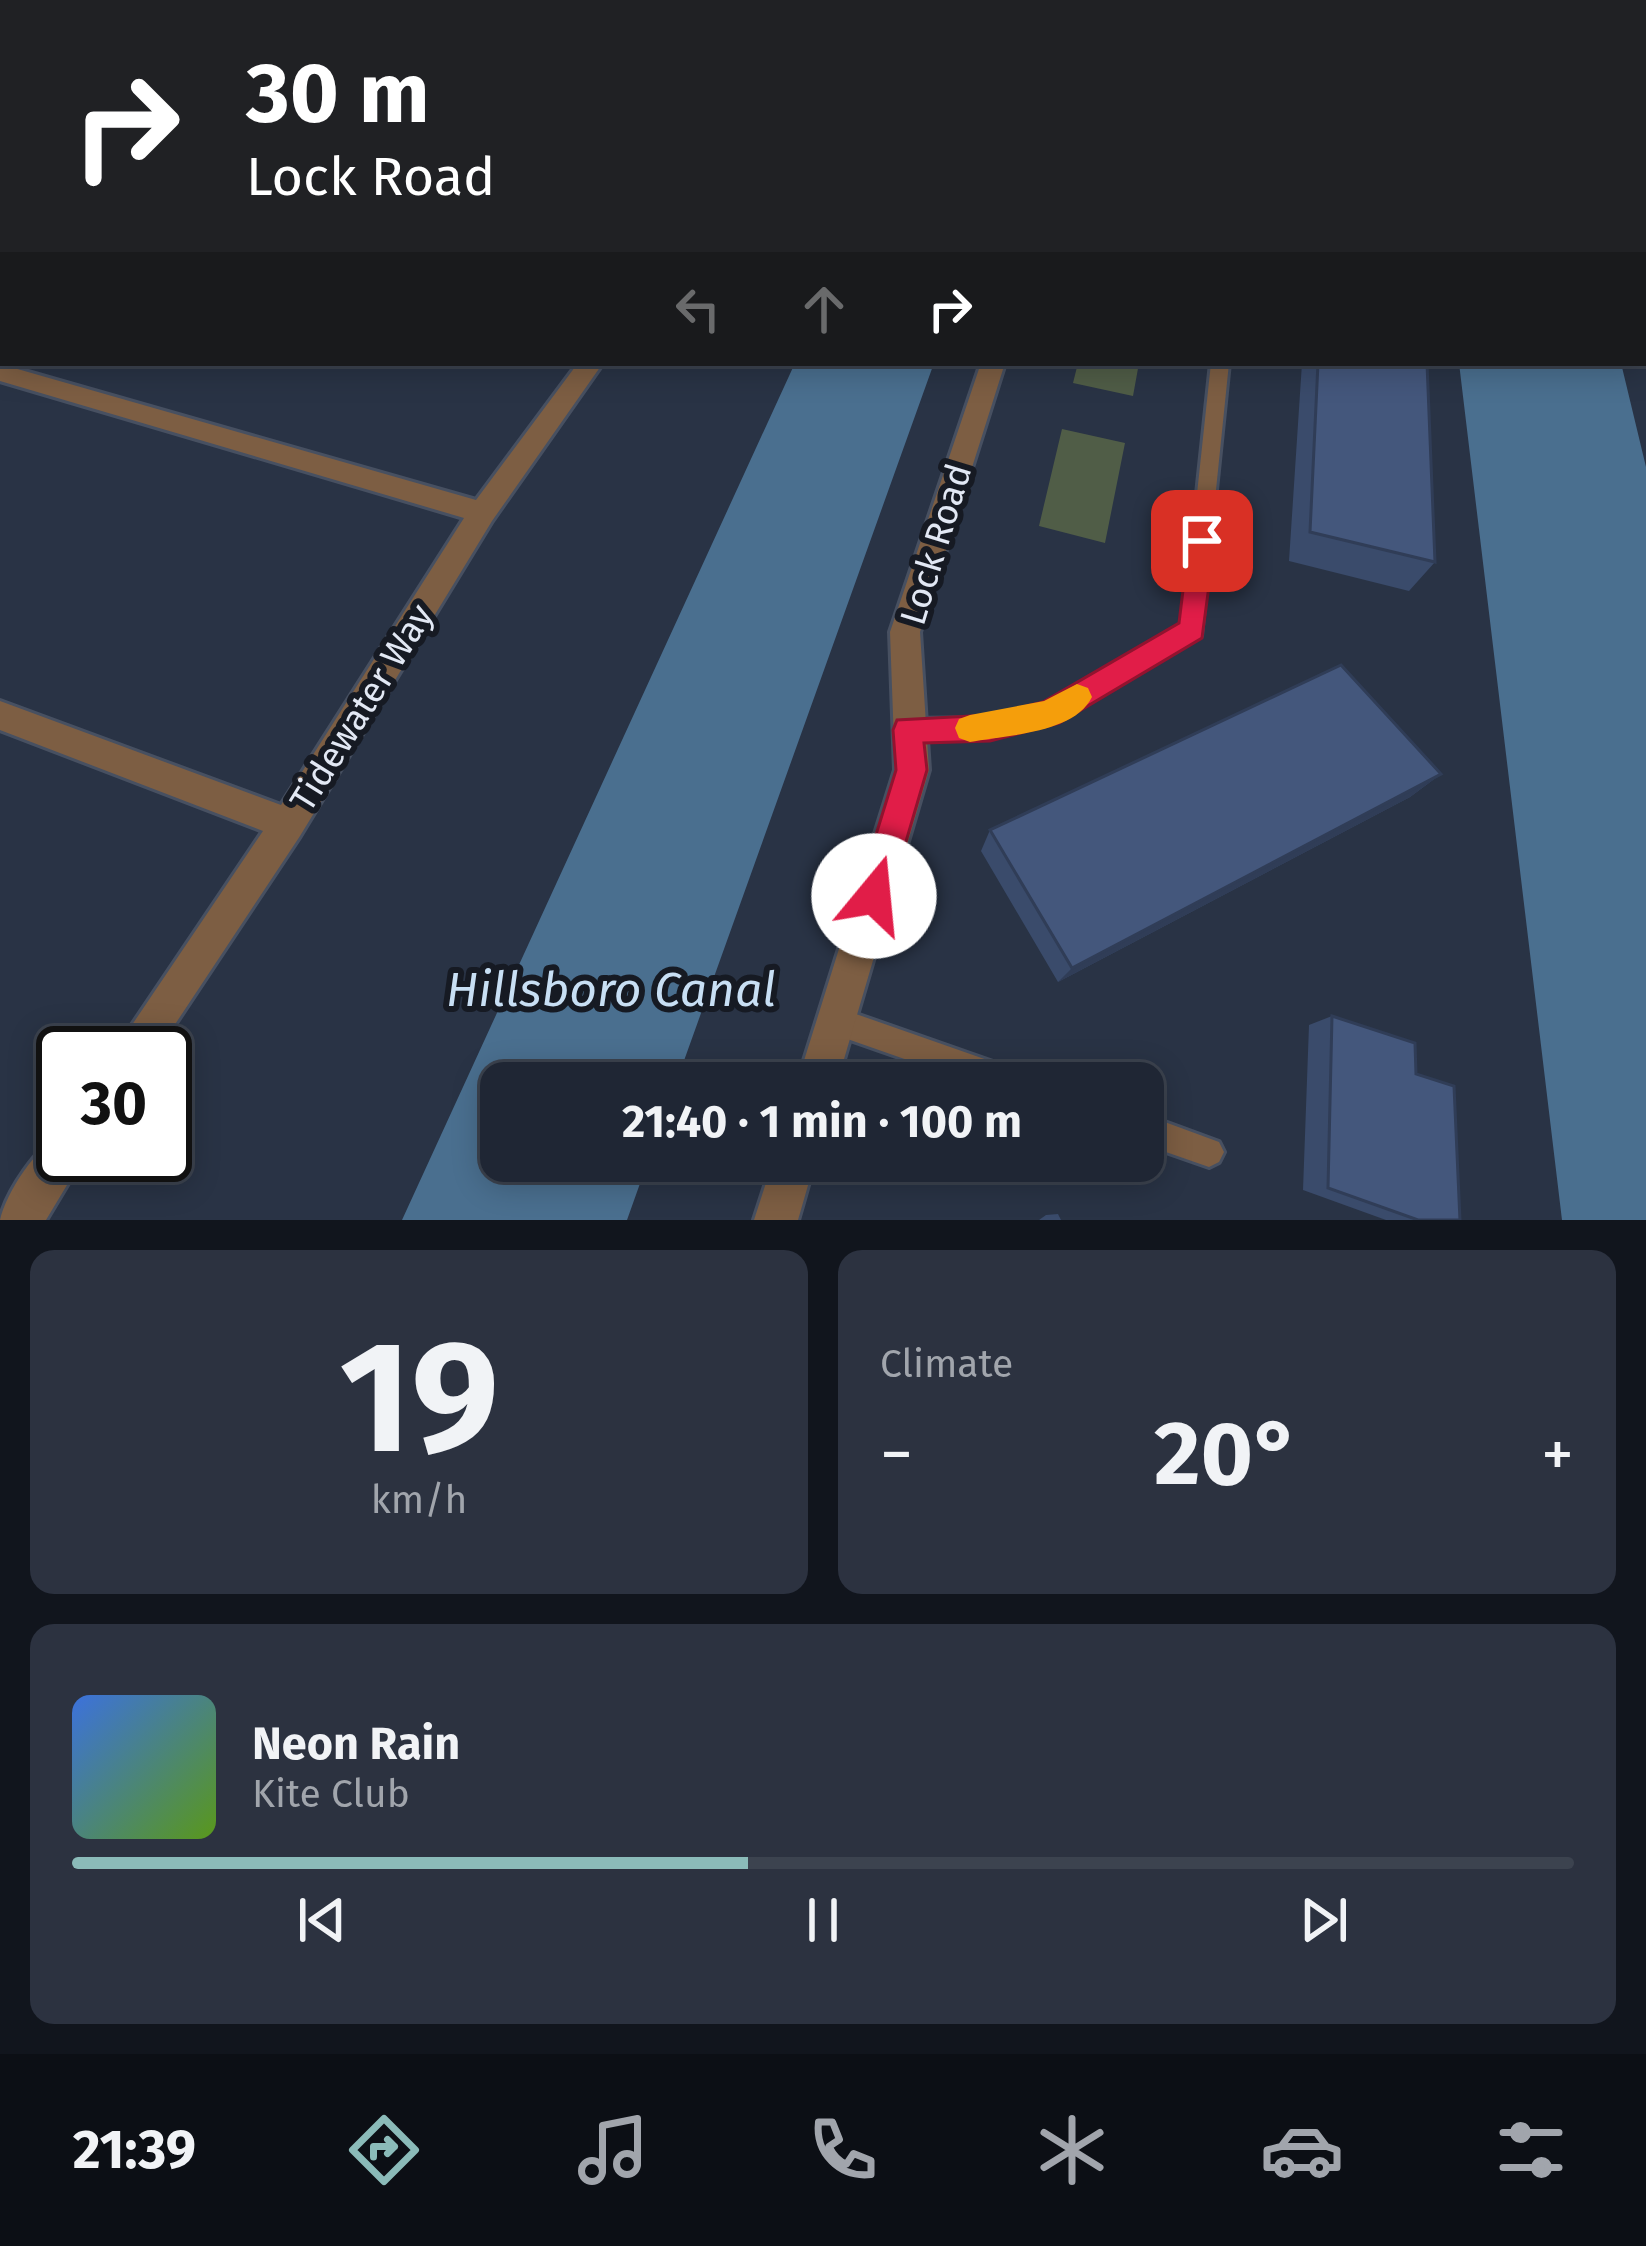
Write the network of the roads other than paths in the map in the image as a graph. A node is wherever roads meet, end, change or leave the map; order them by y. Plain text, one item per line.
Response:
1 (589, 366) edge
2 (992, 366) edge
3 (1220, 366) edge
4 (0, 372) edge
5 (482, 513) junction
6 (0, 715) edge
7 (908, 730) junction
8 (288, 824) junction
9 (836, 1021) junction
10 (152, 1026) edge
11 (823, 1062) edge
12 (953, 1062) edge
13 (1164, 1136) edge
14 (1209, 1152) dead end
15 (46, 1182) edge
16 (788, 1182) edge
17 (20, 1220) edge
18 (776, 1220) edge

1 - 5 street, Tidewater Way
2 - 7 street, Lock Road
3 - 7 lane
4 - 5 street
5 - 8 street, Tidewater Way
6 - 8 street
7 - 9 street, Lock Road
8 - 10 street, Tidewater Way
9 - 11 street, Lock Road
9 - 12 lane
13 - 14 lane
15 - 17 street
16 - 18 street

